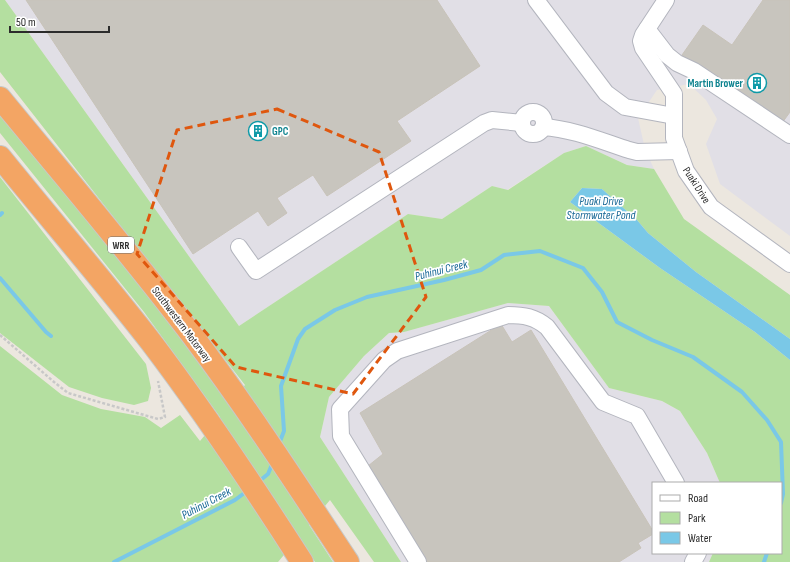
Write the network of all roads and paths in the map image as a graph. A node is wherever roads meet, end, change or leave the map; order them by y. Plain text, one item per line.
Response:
1 (536, 0) edge
2 (666, 0) edge
3 (647, 29) junction
4 (0, 98) edge
5 (674, 116) junction
6 (790, 135) edge
7 (679, 150) junction
8 (0, 156) edge
9 (239, 247) dead end
10 (790, 264) edge
11 (0, 335) edge
12 (158, 378) dead end
13 (675, 482) edge
14 (318, 512) junction
15 (297, 557) edge
16 (348, 562) edge
17 (362, 562) edge
18 (418, 562) edge

1 - 5 street
2 - 3 street
3 - 5 street, Puaki Drive
3 - 6 street
4 - 14 highway, Southwestern Motorway / WRR
5 - 7 street, Puaki Drive
7 - 9 street
7 - 10 street, Puaki Drive
8 - 15 highway
11 - 12 path
13 - 18 street
14 - 16 highway
14 - 17 highway

